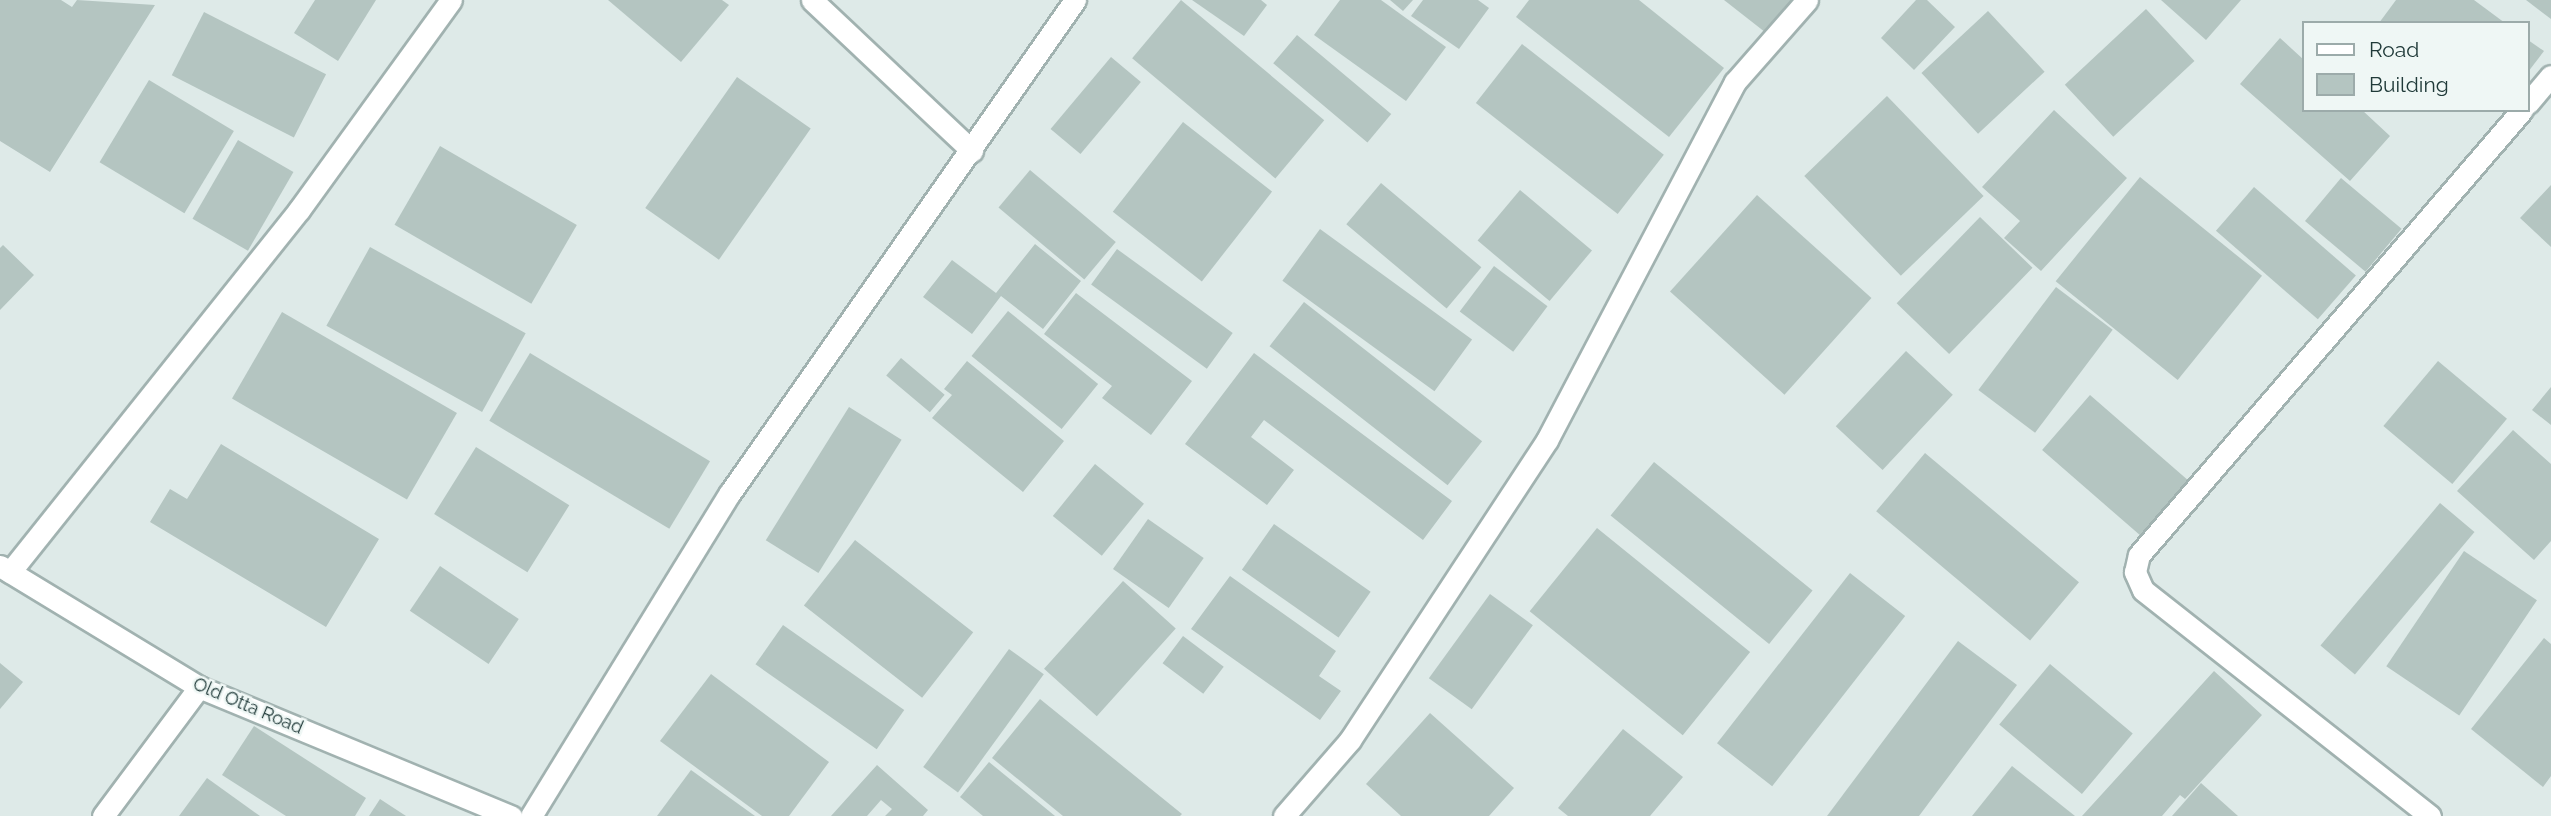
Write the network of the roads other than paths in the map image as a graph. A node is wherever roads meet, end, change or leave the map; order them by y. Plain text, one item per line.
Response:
1 (451, 0) edge
2 (812, 0) edge
3 (1075, 0) edge
4 (1807, 0) edge
5 (2551, 76) edge
6 (2530, 101) edge
7 (2520, 112) edge
8 (972, 151) junction
9 (5, 569) edge
10 (198, 687) junction
11 (103, 816) edge
12 (511, 816) edge
13 (531, 816) edge
14 (1284, 816) edge
15 (2430, 816) edge

1 - 9 street
2 - 8 street
3 - 8 street
4 - 14 street
5 - 6 street
7 - 15 street
8 - 13 street
9 - 10 street, Old Otta Road
10 - 11 street
10 - 12 street, Old Otta Road

